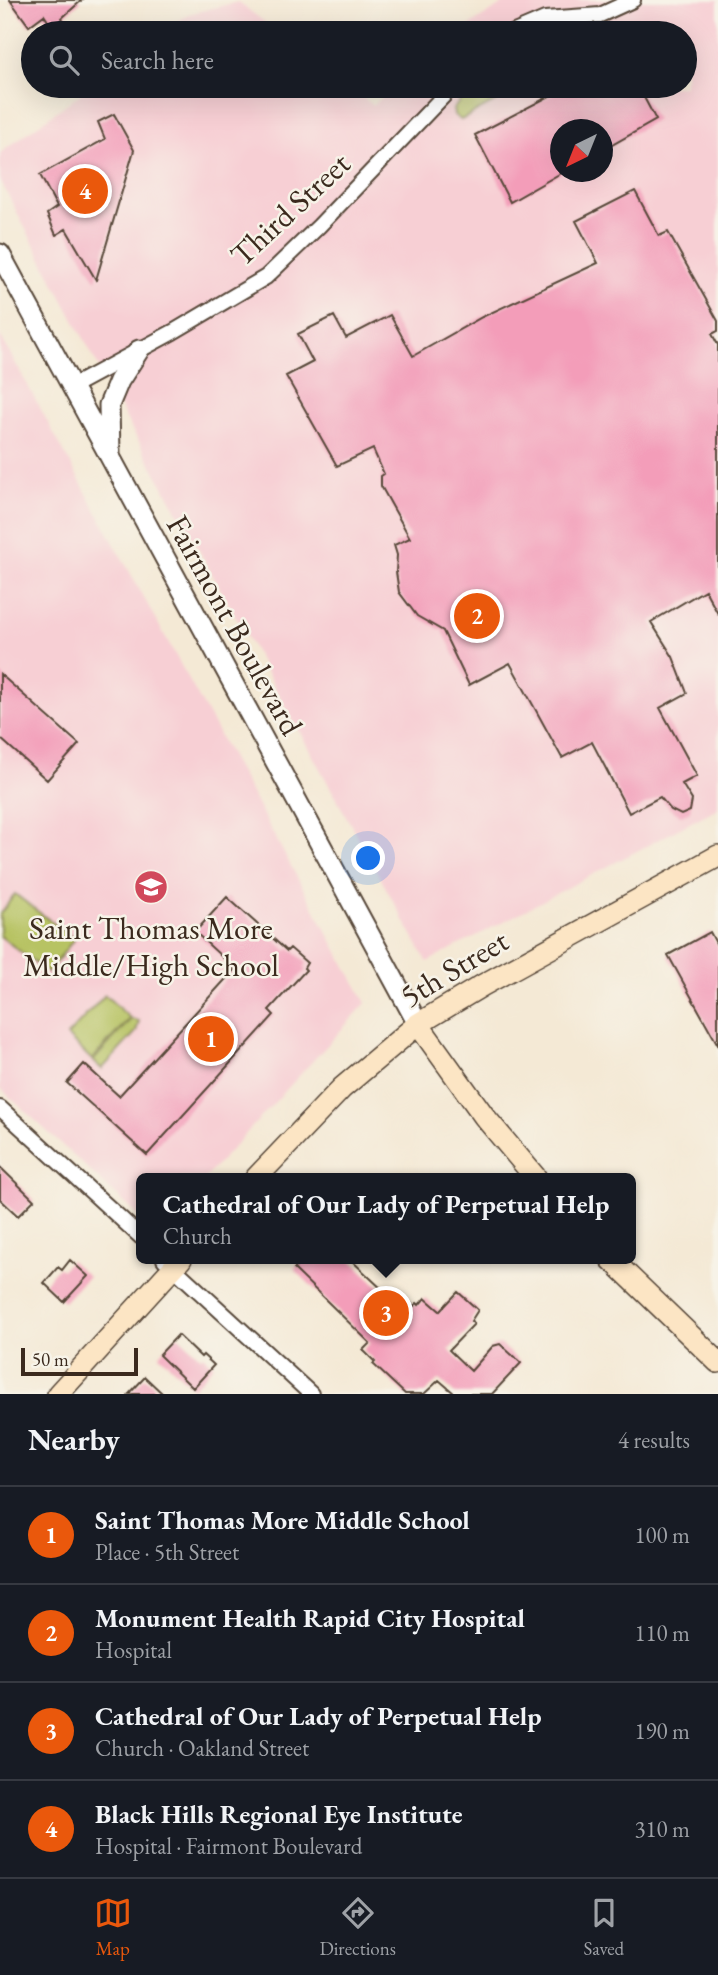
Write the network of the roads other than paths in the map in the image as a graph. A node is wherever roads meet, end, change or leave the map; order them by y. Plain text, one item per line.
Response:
1 (633, 0) edge
2 (540, 21) edge
3 (442, 98) edge
4 (0, 254) edge
5 (139, 350) junction
6 (71, 387) junction
7 (110, 460) junction
8 (718, 856) edge
9 (418, 1024) junction
10 (0, 1108) edge
11 (261, 1173) edge
12 (532, 1173) edge
13 (136, 1232) edge
14 (171, 1264) edge
15 (175, 1264) edge
16 (616, 1264) edge
17 (718, 1362) edge
18 (58, 1394) edge
19 (311, 1394) edge

1 - 2 street
3 - 5 street, Third Street
4 - 6 street, Fairmont Boulevard
5 - 6 street, Third Street
5 - 7 street
6 - 7 street, Fairmont Boulevard
7 - 9 street, Fairmont Boulevard
8 - 9 main road, 5th Street
9 - 11 main road, 5th Street
9 - 12 main road
10 - 13 street
14 - 18 main road
15 - 19 street
16 - 17 main road

